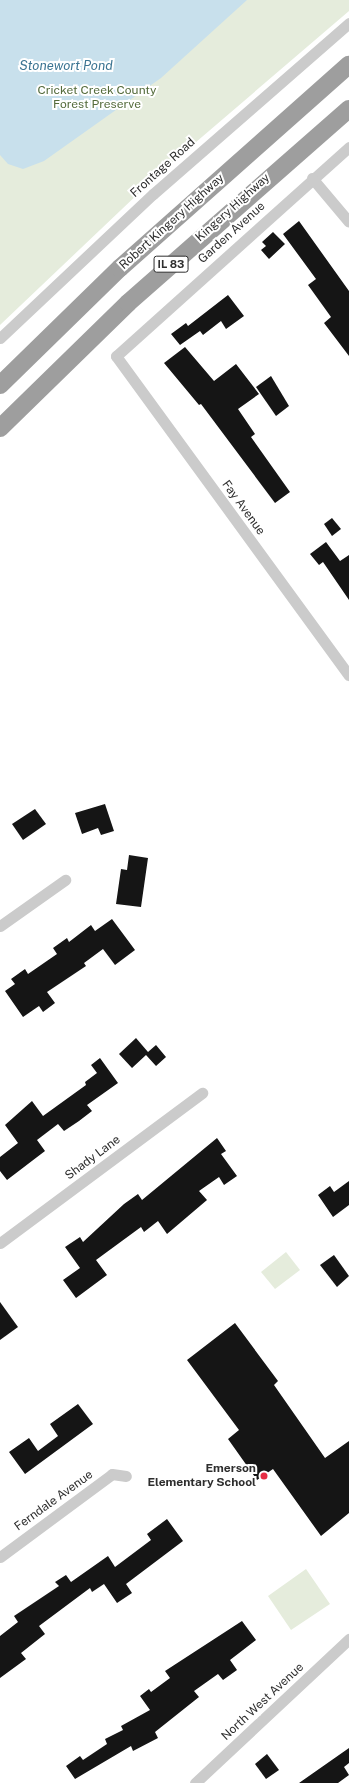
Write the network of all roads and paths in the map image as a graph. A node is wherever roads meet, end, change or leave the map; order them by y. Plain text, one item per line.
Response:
1 (349, 23) edge
2 (349, 65) edge
3 (349, 108) edge
4 (349, 147) edge
5 (312, 178) junction
6 (349, 222) edge
7 (0, 338) edge
8 (116, 356) joint
9 (0, 385) edge
10 (0, 428) edge
11 (349, 675) edge
12 (65, 880) dead end
13 (0, 926) edge
14 (202, 1093) dead end
15 (0, 1244) edge
16 (126, 1476) dead end
17 (0, 1557) edge
18 (349, 1639) edge
19 (194, 1783) edge

1 - 7 street, Frontage Road
2 - 9 highway, Robert Kingery Highway / IL 83
3 - 10 highway, Kingery Highway / IL 83
4 - 5 street, Garden Avenue
5 - 6 street
5 - 8 street, Garden Avenue
8 - 11 street, Fay Avenue
12 - 13 street
14 - 15 street, Shady Lane
16 - 17 street, Ferndale Avenue
18 - 19 street, North West Avenue

